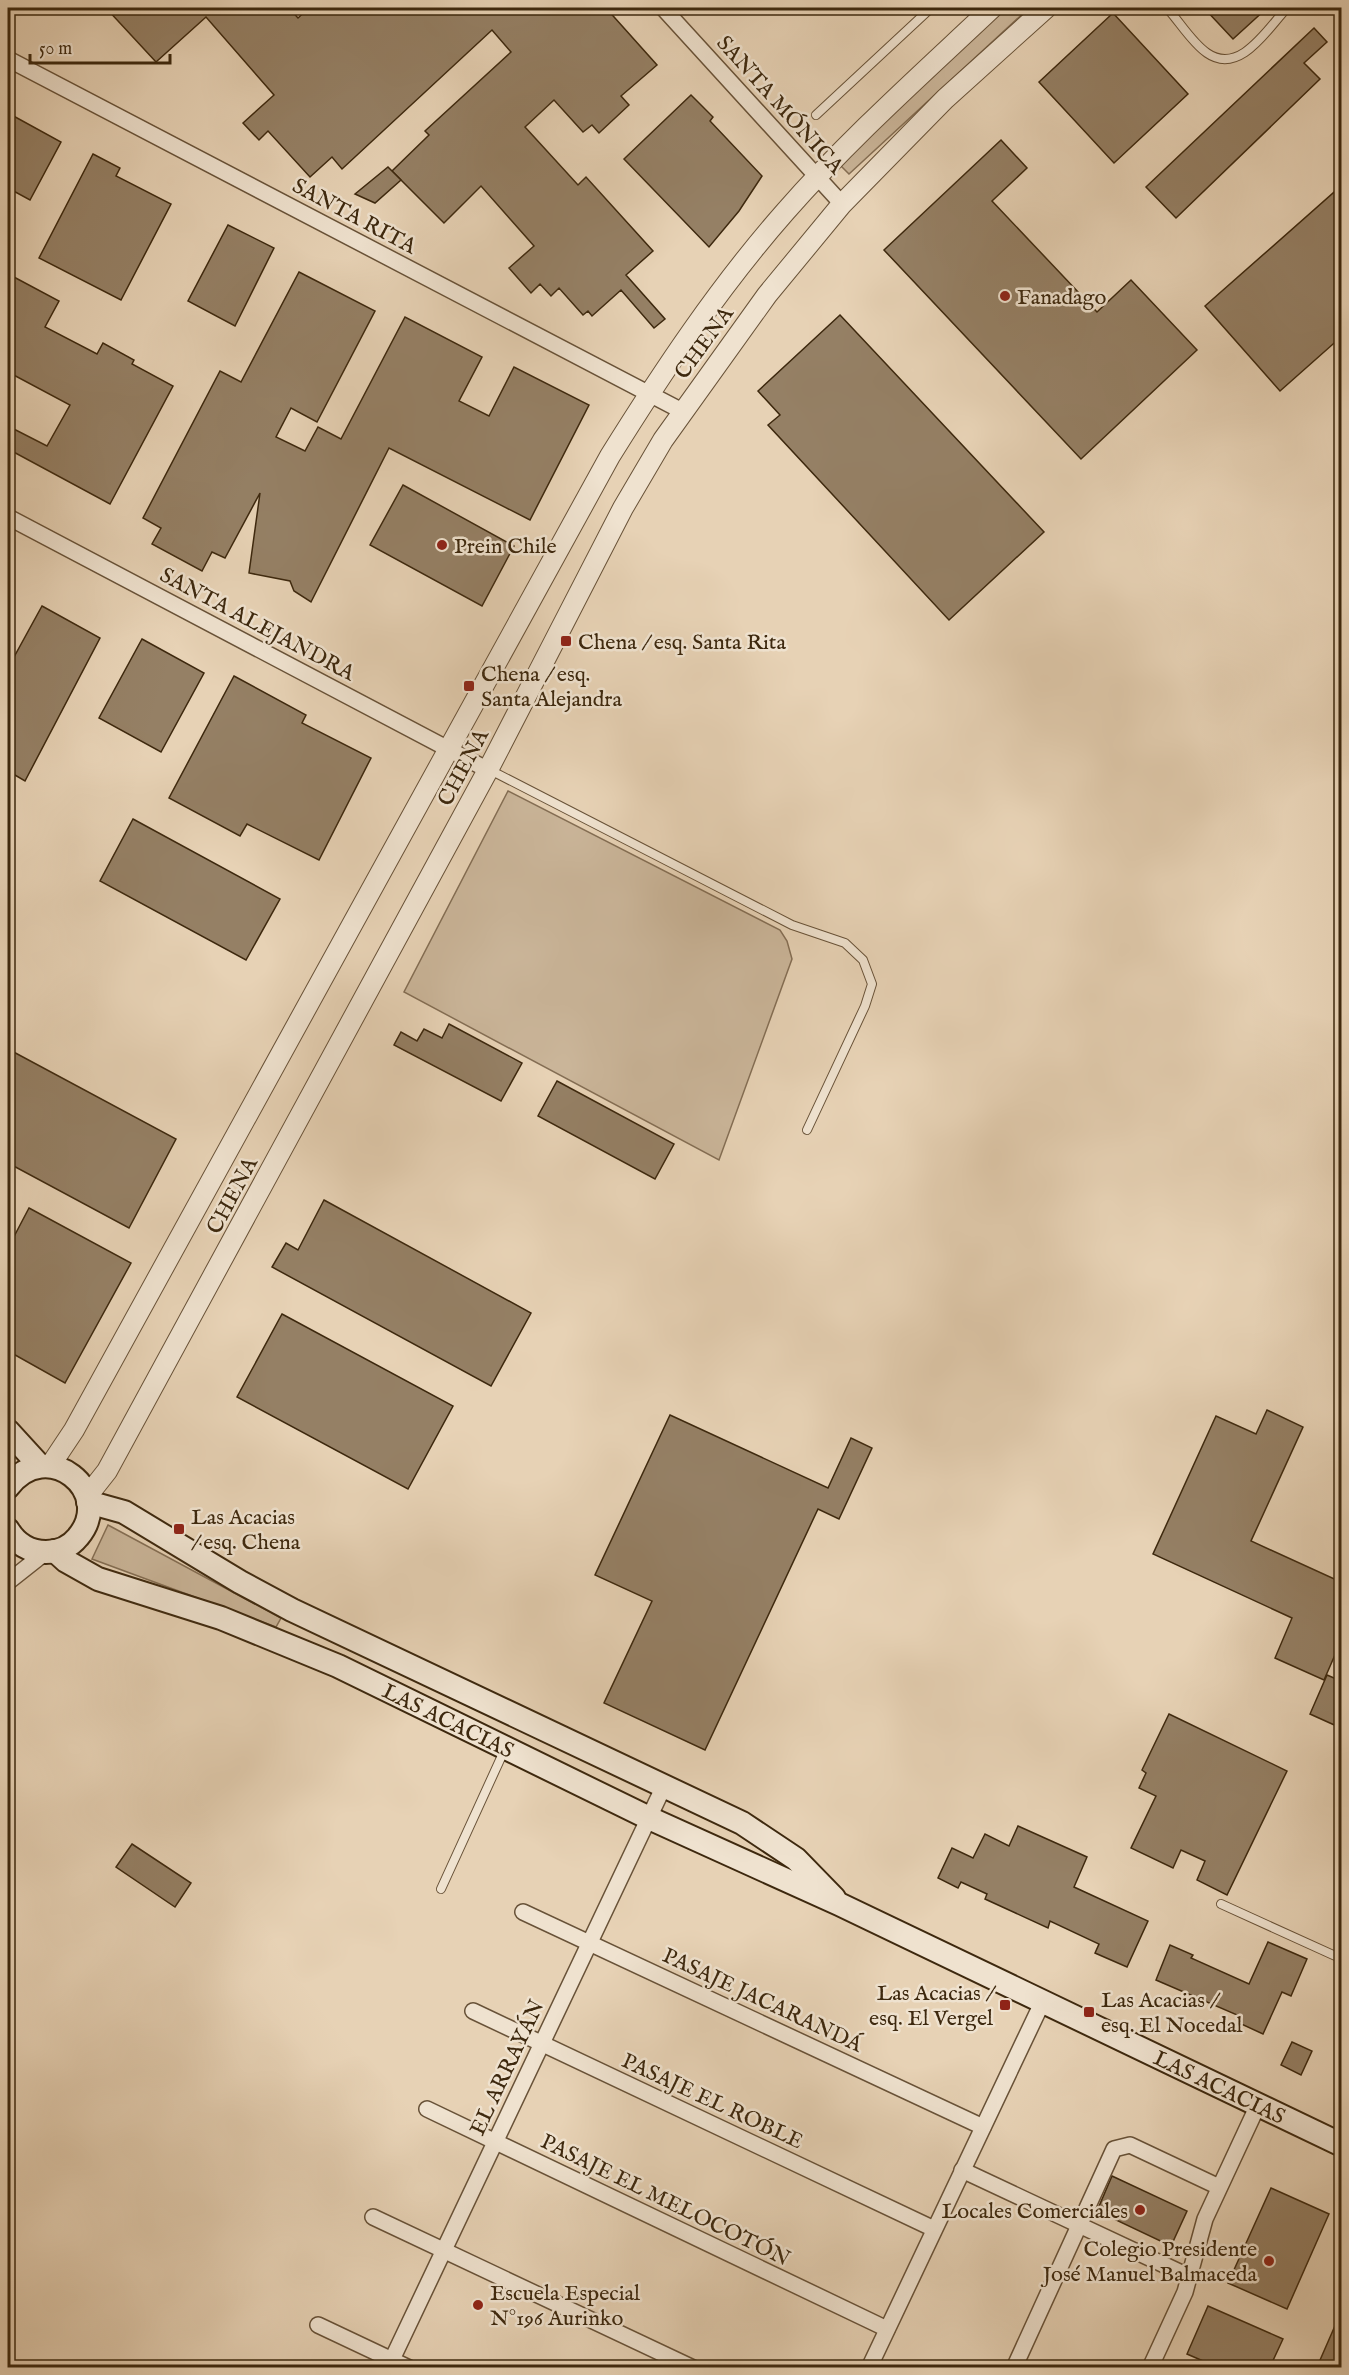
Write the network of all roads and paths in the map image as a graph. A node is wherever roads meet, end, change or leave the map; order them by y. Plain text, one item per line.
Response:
1 (663, 8) edge
2 (931, 8) edge
3 (992, 8) edge
4 (1046, 8) edge
5 (1167, 8) edge
6 (1287, 8) edge
7 (8, 59) edge
8 (816, 115) dead end
9 (817, 177) junction
10 (842, 204) junction
11 (649, 394) junction
12 (682, 411) junction
13 (8, 517) edge
14 (448, 749) junction
15 (488, 770) junction
16 (807, 1130) dead end
17 (8, 1431) edge
18 (45, 1466) junction
19 (8, 1487) edge
20 (87, 1498) junction
21 (8, 1530) edge
22 (50, 1552) junction
23 (8, 1582) edge
24 (506, 1747) junction
25 (664, 1786) junction
26 (649, 1818) junction
27 (441, 1889) dead end
28 (839, 1904) junction
29 (1221, 1904) dead end
30 (523, 1912) dead end
31 (589, 1943) junction
32 (1341, 1959) edge
33 (1042, 2003) junction
34 (473, 2011) dead end
35 (542, 2044) junction
36 (1258, 2105) junction
37 (427, 2109) dead end
38 (983, 2127) junction
39 (495, 2142) junction
40 (1341, 2145) edge
41 (962, 2170) junction
42 (1219, 2187) junction
43 (373, 2217) dead end
44 (1079, 2225) junction
45 (934, 2229) junction
46 (444, 2250) junction
47 (1190, 2277) junction
48 (318, 2325) dead end
49 (887, 2329) junction
50 (390, 2364) edge
51 (409, 2367) edge
52 (693, 2367) edge
53 (869, 2367) edge
54 (1014, 2367) edge
55 (1150, 2367) edge

1 - 9 street, SANTA MÓNICA
2 - 8 lane
3 - 9 street, CHENA
4 - 10 street, CHENA
5 - 6 lane
7 - 11 street, SANTA RITA
9 - 10 street, SANTA MÓNICA
9 - 11 street, CHENA
10 - 12 street, CHENA
11 - 12 street, SANTA RITA
11 - 14 street, CHENA
12 - 15 street, CHENA
13 - 14 street, SANTA ALEJANDRA
14 - 15 street, SANTA ALEJANDRA
14 - 18 street, CHENA
15 - 16 lane
15 - 20 street, CHENA
17 - 18 main road
18 - 19 main road
18 - 20 main road
20 - 22 main road
20 - 25 main road, LAS ACACIAS
21 - 22 main road, LAS ACACIAS
22 - 23 street
22 - 24 main road, LAS ACACIAS
24 - 26 main road, LAS ACACIAS
24 - 27 lane
25 - 26 street, EL ARRAYÁN
25 - 28 main road, LAS ACACIAS
26 - 28 main road, LAS ACACIAS
26 - 31 street, EL ARRAYÁN
28 - 33 main road, LAS ACACIAS
29 - 32 lane
30 - 31 street, PASAJE JACARANDÁ
31 - 35 street, EL ARRAYÁN
31 - 38 street, PASAJE JACARANDÁ
33 - 36 main road, LAS ACACIAS
33 - 38 street
34 - 35 street, PASAJE EL ROBLE
35 - 39 street, EL ARRAYÁN
35 - 45 street, PASAJE EL ROBLE
36 - 40 main road, LAS ACACIAS
36 - 42 street
37 - 39 street, PASAJE EL MELOCOTÓN
38 - 41 street
39 - 46 street, EL ARRAYÁN
39 - 49 street, PASAJE EL MELOCOTÓN
41 - 44 street
41 - 45 street
42 - 44 street
42 - 47 street
43 - 46 street
44 - 47 street
44 - 54 street
45 - 49 street
46 - 50 street, EL ARRAYÁN
46 - 52 street
47 - 55 street
48 - 50 street
49 - 53 street
50 - 51 street

